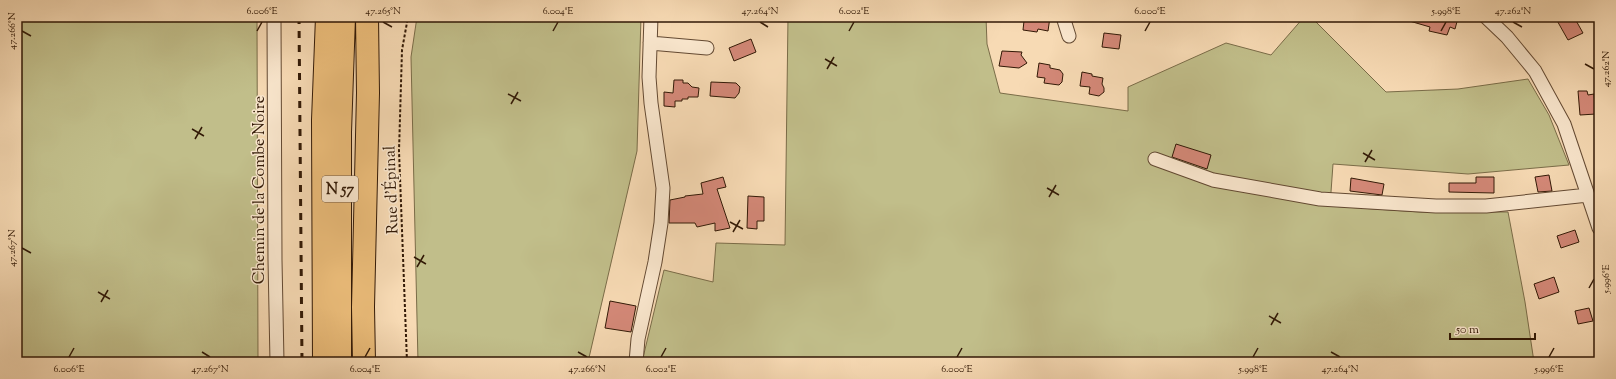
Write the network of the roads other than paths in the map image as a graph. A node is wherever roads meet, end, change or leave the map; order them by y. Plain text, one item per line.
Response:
1 (274, 17) edge
2 (327, 17) edge
3 (344, 17) edge
4 (366, 17) edge
5 (380, 17) edge
6 (651, 17) edge
7 (1063, 17) edge
8 (1486, 17) edge
9 (1069, 36) dead end
10 (650, 43) junction
11 (707, 48) dead end
12 (368, 93) junction
13 (1155, 159) dead end
14 (1588, 195) junction
15 (1599, 228) edge
16 (277, 362) edge
17 (324, 362) edge
18 (340, 362) edge
19 (364, 362) edge
20 (636, 362) edge

1 - 16 street, Chemin de la Combe Noire
2 - 17 highway
3 - 18 highway, N 57
4 - 12 highway, N 57
5 - 12 highway
6 - 10 street
7 - 9 street
8 - 14 street
10 - 11 street
10 - 20 street
12 - 19 highway, N 57
13 - 14 street
14 - 15 street

